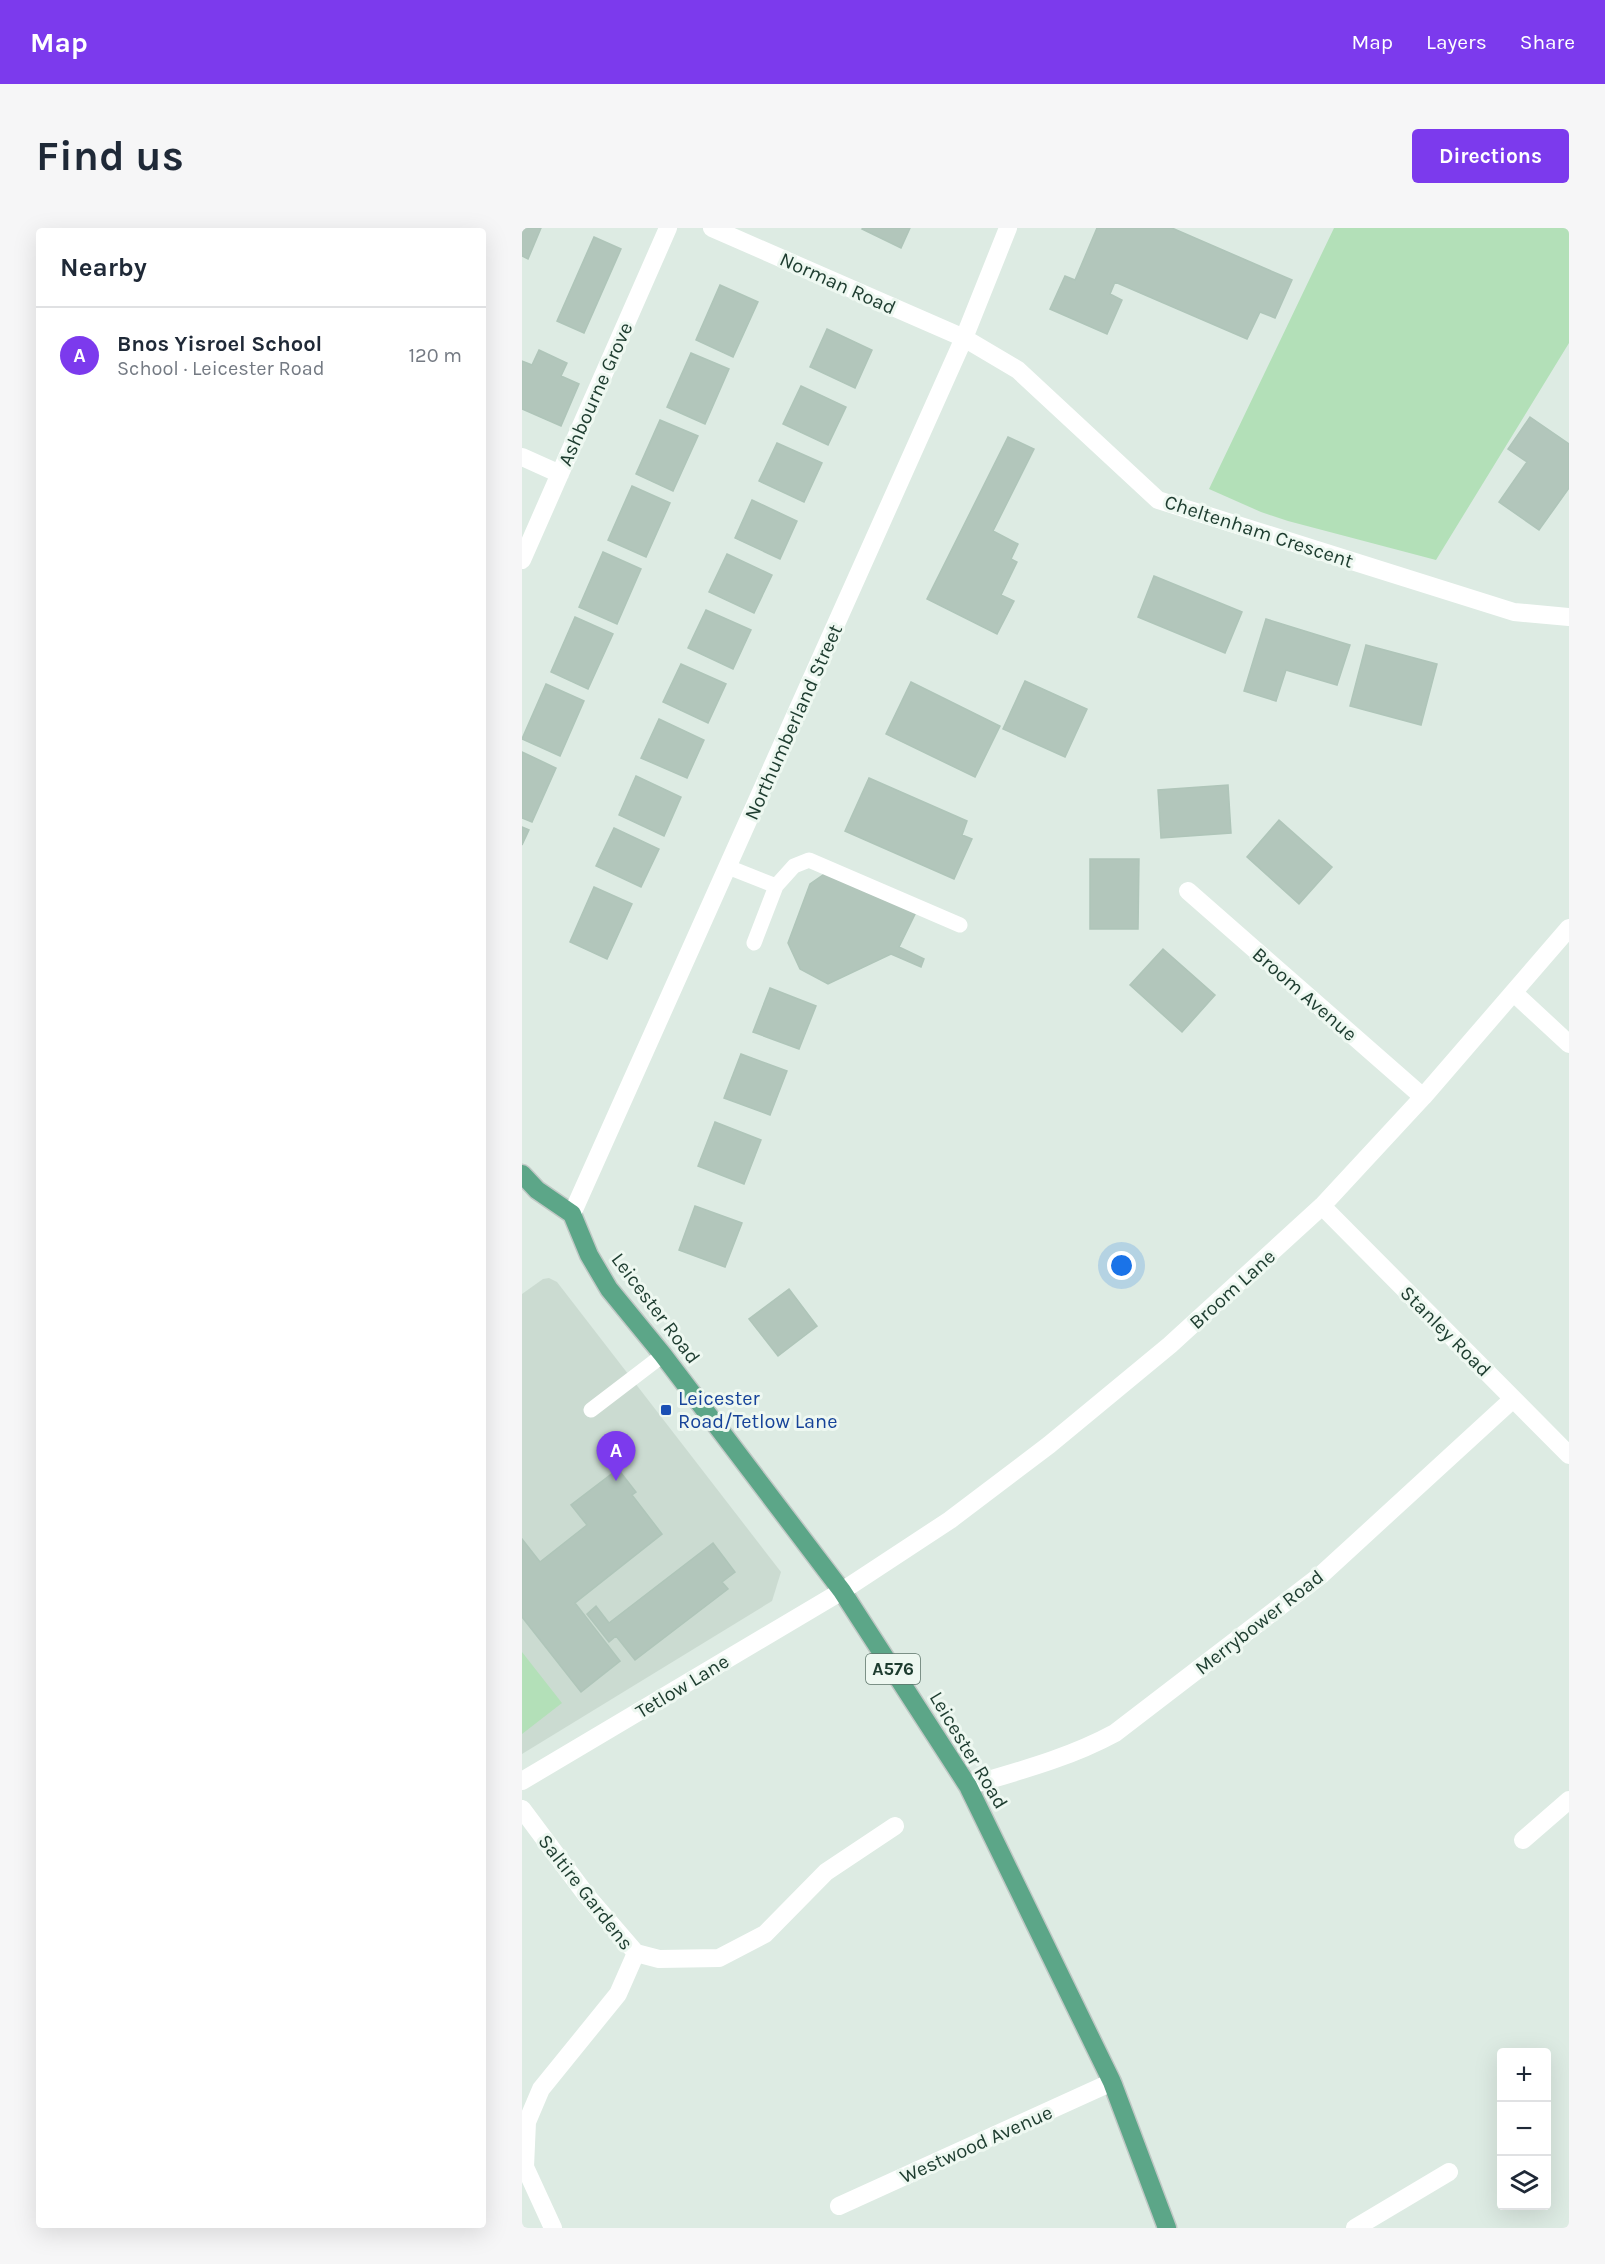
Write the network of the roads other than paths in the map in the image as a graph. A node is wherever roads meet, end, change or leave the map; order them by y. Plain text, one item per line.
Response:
1 (668, 228) edge
2 (712, 228) edge
3 (1008, 228) edge
4 (964, 338) junction
5 (522, 457) edge
6 (560, 474) junction
7 (522, 560) edge
8 (1567, 613) edge
9 (728, 867) junction
10 (776, 886) junction
11 (1188, 891) dead end
12 (960, 926) dead end
13 (1569, 928) edge
14 (754, 943) dead end
15 (1514, 993) junction
16 (1569, 1044) edge
17 (1423, 1097) junction
18 (522, 1174) edge
19 (1322, 1206) junction
20 (573, 1214) junction
21 (663, 1355) junction
22 (1513, 1400) junction
23 (591, 1410) dead end
24 (1569, 1455) edge
25 (842, 1591) junction
26 (522, 1781) edge
27 (968, 1786) junction
28 (1569, 1800) edge
29 (522, 1809) edge
30 (895, 1826) dead end
31 (1523, 1840) dead end
32 (636, 1953) junction
33 (1112, 2082) junction
34 (1449, 2172) dead end
35 (839, 2206) dead end
36 (553, 2228) edge
37 (1167, 2228) edge
38 (1355, 2228) edge

1 - 6 street, Ashbourne Grove
2 - 4 street, Norman Road
3 - 4 street, Northumberland Street
4 - 8 street, Cheltenham Crescent
4 - 9 street, Northumberland Street
5 - 6 street
6 - 7 street, Ashbourne Grove
9 - 10 lane
9 - 20 street, Northumberland Street
10 - 12 lane
10 - 14 lane
11 - 17 street, Broom Avenue
13 - 15 street, Broom Lane
15 - 16 street
15 - 17 street, Broom Lane
17 - 19 street, Broom Lane
18 - 20 main road
19 - 22 street, Stanley Road
19 - 25 street, Broom Lane
20 - 21 main road, Leicester Road / A576
21 - 23 lane
21 - 25 main road, Leicester Road / A576
22 - 24 street, Stanley Road
22 - 27 street, Merrybower Road
25 - 26 street, Tetlow Lane
25 - 27 main road, Leicester Road / A576
27 - 33 main road, Leicester Road / A576
28 - 31 street
29 - 32 street, Saltire Gardens
30 - 32 street
32 - 36 street, Saltire Gardens
33 - 35 street, Westwood Avenue
33 - 37 main road, Leicester Road / A576
34 - 38 street

